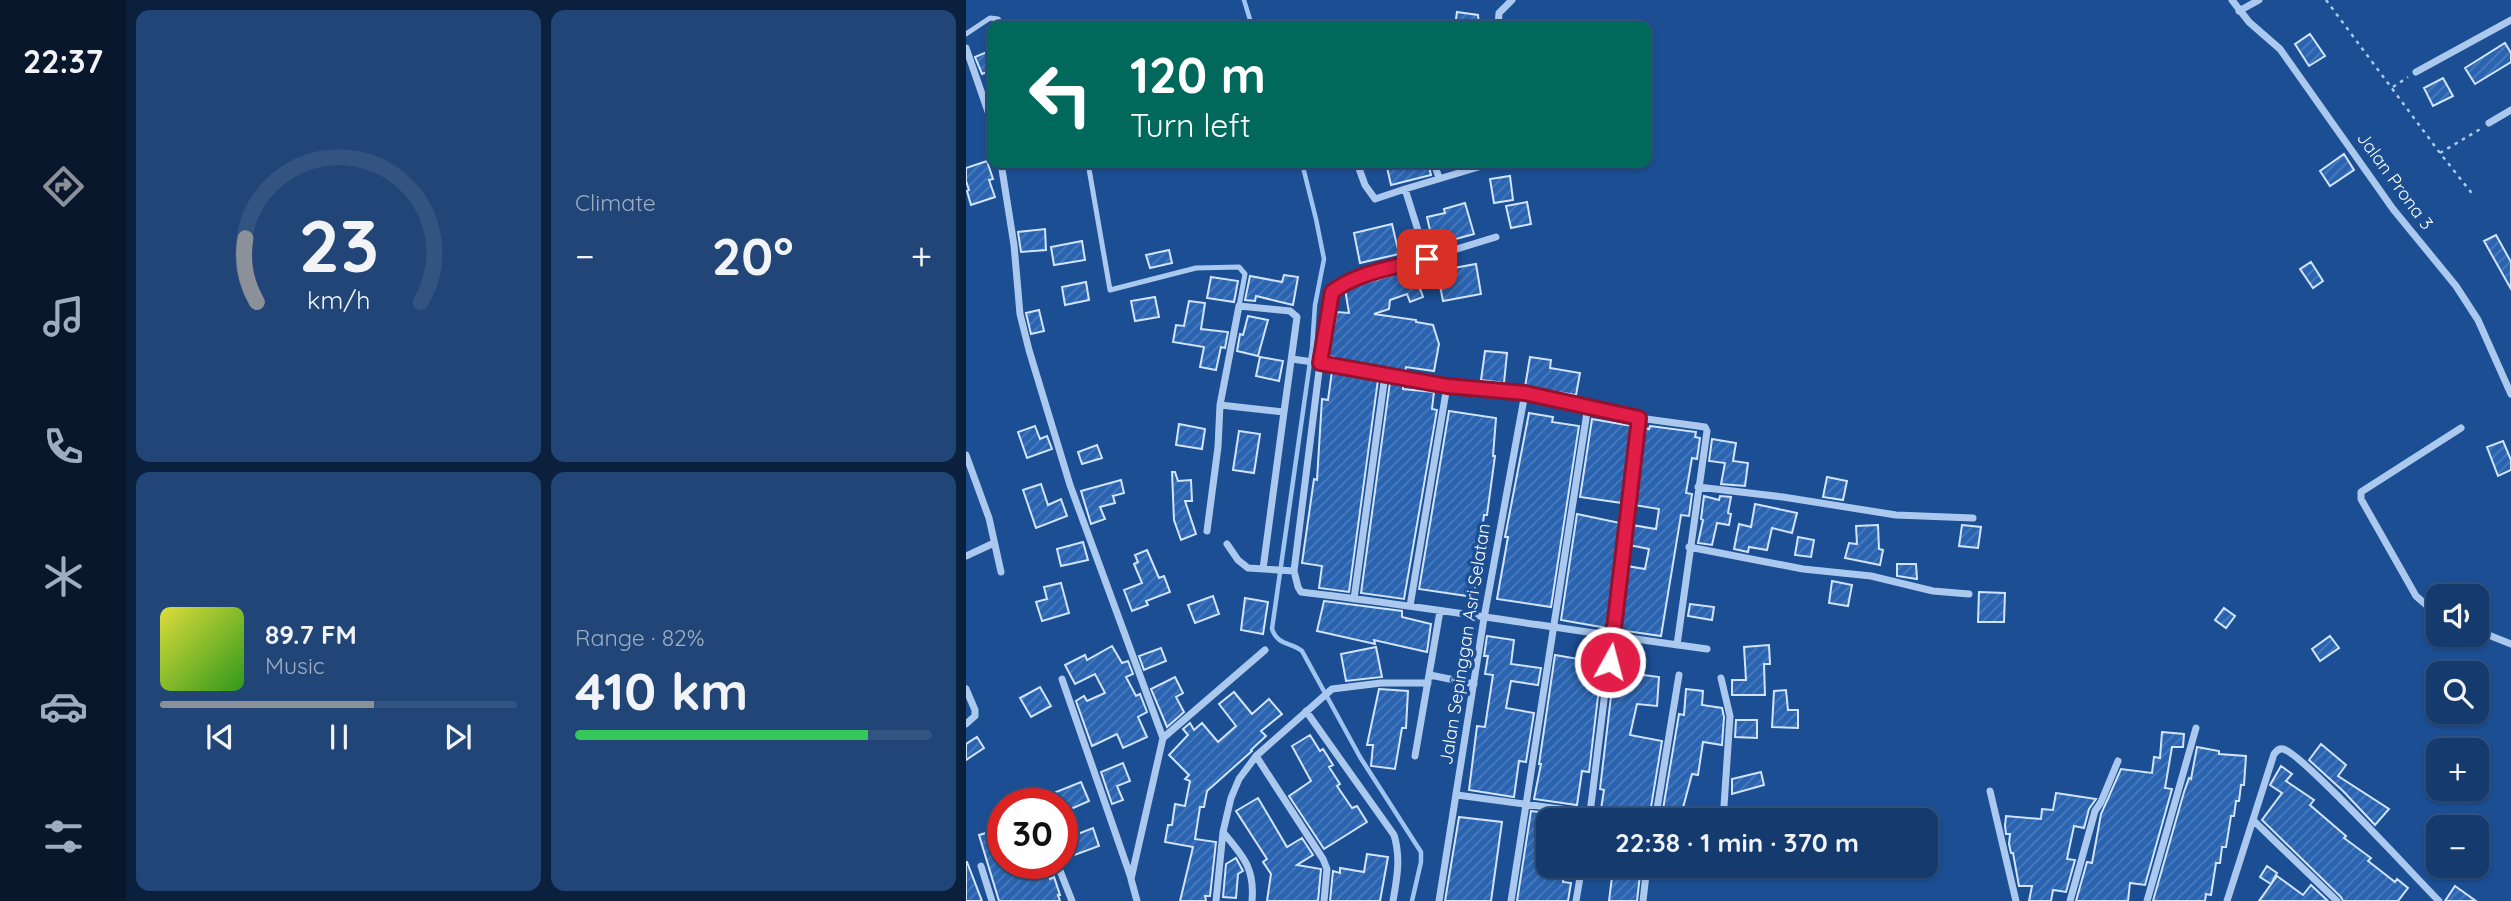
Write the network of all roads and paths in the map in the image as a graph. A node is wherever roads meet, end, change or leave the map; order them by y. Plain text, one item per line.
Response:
1 (1512, 0) edge
2 (2232, 0) edge
3 (2259, 0) edge
4 (2326, 0) edge
5 (2239, 11) junction
6 (2511, 20) edge
7 (1000, 21) edge
8 (1498, 21) edge
9 (966, 34) edge
10 (966, 48) edge
11 (2416, 72) joint
12 (2392, 88) junction
13 (987, 109) edge
14 (2511, 110) edge
15 (2489, 123) joint
16 (2440, 153) junction
17 (1002, 168) edge
18 (1089, 168) edge
19 (1359, 168) edge
20 (1436, 168) edge
21 (1474, 168) edge
22 (1439, 178) junction
23 (1405, 189) junction
24 (2474, 196) dead end
25 (1496, 237) dead end
26 (1427, 259) junction
27 (1239, 306) junction
28 (1293, 359) junction
29 (1320, 363) junction
30 (1385, 375) junction
31 (1447, 386) junction
32 (1525, 393) junction
33 (2511, 394) edge
34 (1220, 405) junction
35 (1588, 406) junction
36 (1283, 412) junction
37 (1639, 418) junction
38 (2461, 428) dead end
39 (966, 455) edge
40 (1698, 487) junction
41 (1973, 518) dead end
42 (1207, 531) dead end
43 (994, 542) junction
44 (1227, 544) dead end
45 (1689, 547) junction
46 (966, 556) edge
47 (1263, 569) junction
48 (1294, 571) junction
49 (1001, 572) dead end
50 (1969, 594) dead end
51 (1354, 599) junction
52 (2426, 605) edge
53 (1409, 606) junction
54 (1440, 611) junction
55 (1484, 618) junction
56 (1553, 625) junction
57 (2489, 635) edge
58 (1613, 637) junction
59 (2511, 644) edge
60 (1677, 645) junction
61 (1707, 649) dead end
62 (1265, 650) dead end
63 (1679, 675) dead end
64 (1721, 678) dead end
65 (1062, 679) dead end
66 (1429, 679) junction
67 (1474, 684) junction
68 (966, 689) edge
69 (1306, 710) junction
70 (966, 724) edge
71 (2196, 728) dead end
72 (1163, 738) junction
73 (1256, 756) junction
74 (1415, 756) dead end
75 (2118, 761) dead end
76 (1990, 791) dead end
77 (1457, 795) junction
78 (1525, 805) junction
79 (1541, 808) edge
80 (1590, 808) edge
81 (1657, 808) edge
82 (1724, 808) edge
83 (2254, 821) junction
84 (1223, 832) junction
85 (981, 866) dead end
86 (1580, 878) edge
87 (1646, 878) edge
88 (1063, 879) edge
89 (1131, 879) junction
90 (992, 901) edge
91 (1072, 901) edge
92 (1138, 901) edge
93 (1216, 901) edge
94 (1252, 901) edge
95 (1324, 901) edge
96 (1393, 901) edge
97 (1439, 901) edge
98 (1511, 901) edge
99 (1576, 901) edge
100 (1643, 901) edge
101 (2016, 901) edge
102 (2070, 901) edge
103 (2147, 901) edge
104 (2227, 901) edge
105 (2337, 901) edge
106 (2439, 901) edge

1 - 8 street
2 - 5 street, Jalan Prona 3
3 - 5 street
4 - 12 path
5 - 33 street, Jalan Prona 3
6 - 11 street
7 - 9 lane
10 - 13 street
11 - 12 path
12 - 16 path
14 - 15 street
15 - 16 path
16 - 24 path
17 - 72 street
18 - 27 lane
19 - 23 street
20 - 22 street
21 - 22 street
22 - 23 street
23 - 26 street
25 - 26 street
26 - 29 street
27 - 28 street
27 - 34 street
28 - 29 street
28 - 36 street
29 - 30 street
29 - 48 street
30 - 31 street
30 - 51 street
31 - 32 street
31 - 53 street
32 - 35 street
32 - 55 street, Jalan Sepinggan Asri Selatan
34 - 36 street
34 - 42 street
35 - 37 street
35 - 56 street
36 - 47 street
37 - 40 street
37 - 58 street
38 - 52 street
39 - 43 street
40 - 41 street
40 - 45 street
43 - 46 street
43 - 49 street
44 - 47 street
45 - 50 street
45 - 60 street
47 - 48 street
48 - 51 street
51 - 53 street
53 - 54 street
54 - 55 street
54 - 66 street
55 - 56 street
55 - 67 street, Jalan Sepinggan Asri Selatan
56 - 58 street
56 - 78 street
57 - 59 street
58 - 60 street
58 - 80 street
60 - 61 street
62 - 72 street
63 - 81 street
64 - 82 street
65 - 89 street
66 - 67 street
66 - 69 street
66 - 74 street
67 - 77 street, Jalan Sepinggan Asri Selatan
68 - 70 street
69 - 73 street
69 - 96 street
71 - 103 street
72 - 89 street
73 - 84 street
73 - 95 street
75 - 102 street
76 - 101 street
77 - 78 street
77 - 97 street, Jalan Sepinggan Asri Selatan
78 - 79 street
78 - 98 street
83 - 104 street
83 - 105 street
83 - 106 street
84 - 93 street
84 - 94 street
85 - 90 street
86 - 99 street
87 - 100 street
88 - 91 street
89 - 92 street

